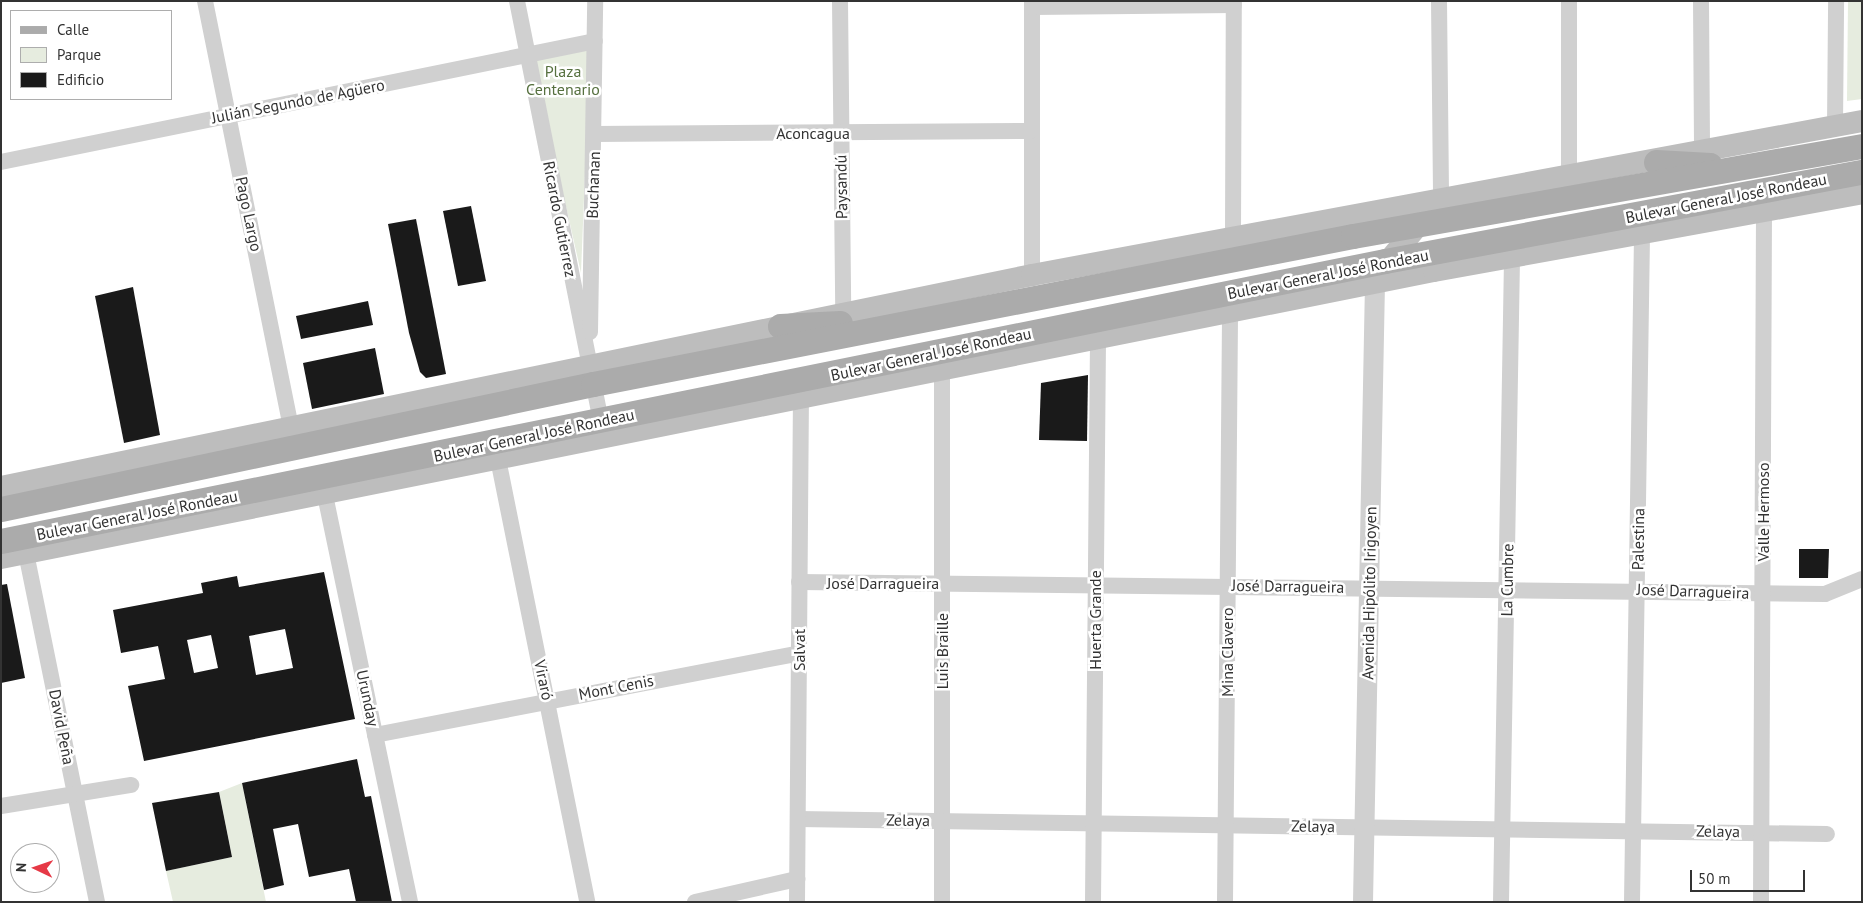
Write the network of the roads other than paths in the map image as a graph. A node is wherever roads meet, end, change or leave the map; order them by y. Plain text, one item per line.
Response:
1 (205, 1) edge
2 (517, 1) edge
3 (595, 1) edge
4 (840, 1) edge
5 (1440, 1) edge
6 (1569, 1) edge
7 (1701, 1) edge
8 (1836, 1) edge
9 (1234, 3) edge
10 (1032, 4) edge
11 (595, 41) junction
12 (528, 55) junction
13 (228, 116) junction
14 (1862, 121) edge
15 (1835, 127) junction
16 (1032, 131) junction
17 (594, 134) junction
18 (841, 134) junction
19 (1862, 146) edge
20 (1702, 154) junction
21 (1, 162) edge
22 (1656, 162) junction
23 (1755, 167) junction
24 (1862, 172) edge
25 (1569, 178) junction
26 (1862, 193) edge
27 (1442, 211) junction
28 (1764, 212) junction
29 (1370, 223) junction
30 (1415, 227) junction
31 (1233, 235) junction
32 (1642, 236) junction
33 (1512, 257) junction
34 (1454, 258) junction
35 (1378, 270) junction
36 (1032, 274) junction
37 (583, 303) junction
38 (842, 313) junction
39 (1230, 313) junction
40 (1120, 316) junction
41 (922, 320) junction
42 (1175, 323) junction
43 (780, 326) junction
44 (1098, 339) junction
45 (942, 370) junction
46 (591, 377) junction
47 (801, 398) junction
48 (291, 427) junction
49 (602, 429) junction
50 (498, 458) junction
51 (384, 482) junction
52 (1, 487) edge
53 (268, 490) junction
54 (325, 495) junction
55 (64, 496) junction
56 (1, 498) edge
57 (1, 509) edge
58 (1, 541) edge
59 (26, 553) junction
60 (1, 558) edge
61 (1862, 579) edge
62 (800, 582) junction
63 (942, 583) junction
64 (1095, 584) junction
65 (1228, 585) junction
66 (1369, 587) junction
67 (1507, 588) junction
68 (1637, 589) junction
69 (1762, 594) junction
70 (799, 652) junction
71 (548, 700) junction
72 (375, 734) junction
73 (131, 785) dead end
74 (75, 794) junction
75 (1, 806) edge
76 (798, 819) junction
77 (942, 821) junction
78 (1093, 823) junction
79 (1226, 824) junction
80 (1365, 826) junction
81 (1502, 828) junction
82 (1633, 830) junction
83 (1761, 831) junction
84 (1828, 834) dead end
85 (798, 879) junction
86 (97, 902) edge
87 (410, 902) edge
88 (587, 902) edge
89 (694, 902) edge
90 (797, 902) edge
91 (942, 902) edge
92 (1093, 902) edge
93 (1225, 902) edge
94 (1363, 902) edge
95 (1501, 902) edge
96 (1632, 902) edge
97 (1760, 902) edge

1 - 13 street, Pago Largo
2 - 12 street, Ricardo Gutierrez
3 - 11 street, Buchanan
4 - 18 street, Paysandú
5 - 27 street
6 - 25 street
7 - 20 street
8 - 15 street
9 - 10 street
9 - 31 street
10 - 16 street
11 - 12 street, Julián Segundo de Agüero
11 - 17 street, Buchanan
12 - 13 street, Julián Segundo de Agüero
12 - 37 street, Ricardo Gutierrez
13 - 21 street, Julián Segundo de Agüero
13 - 48 street, Pago Largo
14 - 15 main road, Bulevar General José Rondeau
15 - 20 main road, Bulevar General José Rondeau
16 - 18 street, Aconcagua
16 - 36 street
17 - 18 street, Aconcagua
17 - 37 street, Buchanan
18 - 38 street, Paysandú
19 - 23 main road, Bulevar General José Rondeau
20 - 22 main road, Bulevar General José Rondeau
22 - 23 main road
22 - 25 main road, Bulevar General José Rondeau
23 - 27 main road, Bulevar General José Rondeau
24 - 34 main road, Bulevar General José Rondeau
25 - 27 main road, Bulevar General José Rondeau
26 - 28 main road, Bulevar General José Rondeau
27 - 29 main road, Bulevar General José Rondeau
27 - 30 main road, Bulevar General José Rondeau
27 - 34 main road
28 - 32 main road, Bulevar General José Rondeau
28 - 69 street, Valle Hermoso
29 - 30 main road, Bulevar General José Rondeau
29 - 31 main road, Bulevar General José Rondeau
29 - 35 main road
29 - 41 main road, Bulevar General José Rondeau
30 - 35 main road
31 - 36 main road, Bulevar General José Rondeau
32 - 33 main road, Bulevar General José Rondeau
32 - 68 street, Palestina
33 - 34 main road, Bulevar General José Rondeau
33 - 67 street, La Cumbre
34 - 35 main road, Bulevar General José Rondeau
35 - 39 main road, Bulevar General José Rondeau
35 - 40 main road, Bulevar General José Rondeau
35 - 66 street, Avenida Hipólito Irigoyen
36 - 38 main road, Bulevar General José Rondeau
37 - 46 street, Ricardo Gutierrez
38 - 43 main road, Bulevar General José Rondeau
39 - 42 main road, Bulevar General José Rondeau
39 - 65 street, Mina Clavero
40 - 42 main road
40 - 49 main road, Bulevar General José Rondeau
41 - 43 main road
41 - 46 main road, Bulevar General José Rondeau
42 - 44 main road, Bulevar General José Rondeau
43 - 46 main road, Bulevar General José Rondeau
44 - 45 main road, Bulevar General José Rondeau
44 - 64 street, Huerta Grande
45 - 47 main road, Bulevar General José Rondeau
45 - 63 street, Luis Braille
46 - 48 main road, Bulevar General José Rondeau
46 - 49 street, Ricardo Gutierrez
46 - 55 main road, Bulevar General José Rondeau
47 - 49 main road, Bulevar General José Rondeau
47 - 62 street, Salvat
48 - 52 main road, Bulevar General José Rondeau
49 - 50 main road, Bulevar General José Rondeau
49 - 53 main road, Bulevar General José Rondeau
50 - 51 main road, Bulevar General José Rondeau
50 - 71 street, Viraró
51 - 53 main road
51 - 54 main road, Bulevar General José Rondeau
53 - 58 main road, Bulevar General José Rondeau
54 - 59 main road, Bulevar General José Rondeau
54 - 72 street, Urunday
55 - 56 main road
55 - 57 main road, Bulevar General José Rondeau
59 - 60 main road, Bulevar General José Rondeau
59 - 74 street, David Peña
61 - 69 street, José Darragueira
62 - 63 street, José Darragueira
62 - 70 street, Salvat
63 - 64 street, José Darragueira
63 - 77 street, Luis Braille
64 - 65 street, José Darragueira
64 - 78 street, Huerta Grande
65 - 66 street, José Darragueira
65 - 79 street, Mina Clavero
66 - 67 street, José Darragueira
66 - 80 street, Avenida Hipólito Irigoyen
67 - 68 street, José Darragueira
67 - 81 street, La Cumbre
68 - 69 street, José Darragueira
68 - 82 street, Palestina
69 - 83 street, Valle Hermoso
70 - 71 street, Mont Cenis
70 - 76 street, Salvat
71 - 72 street, Mont Cenis
71 - 88 street, Viraró
72 - 87 street, Urunday
73 - 74 street
74 - 75 street
74 - 86 street, David Peña
76 - 77 street, Zelaya
76 - 85 street, Salvat
77 - 78 street, Zelaya
77 - 91 street, Luis Braille
78 - 79 street, Zelaya
78 - 92 street, Huerta Grande
79 - 80 street, Zelaya
79 - 93 street, Mina Clavero
80 - 81 street, Zelaya
80 - 94 street, Avenida Hipólito Irigoyen
81 - 82 street, Zelaya
81 - 95 street, La Cumbre
82 - 83 street, Zelaya
82 - 96 street, Palestina
83 - 84 street, Zelaya
83 - 97 street, Valle Hermoso
85 - 89 street
85 - 90 street, Salvat

